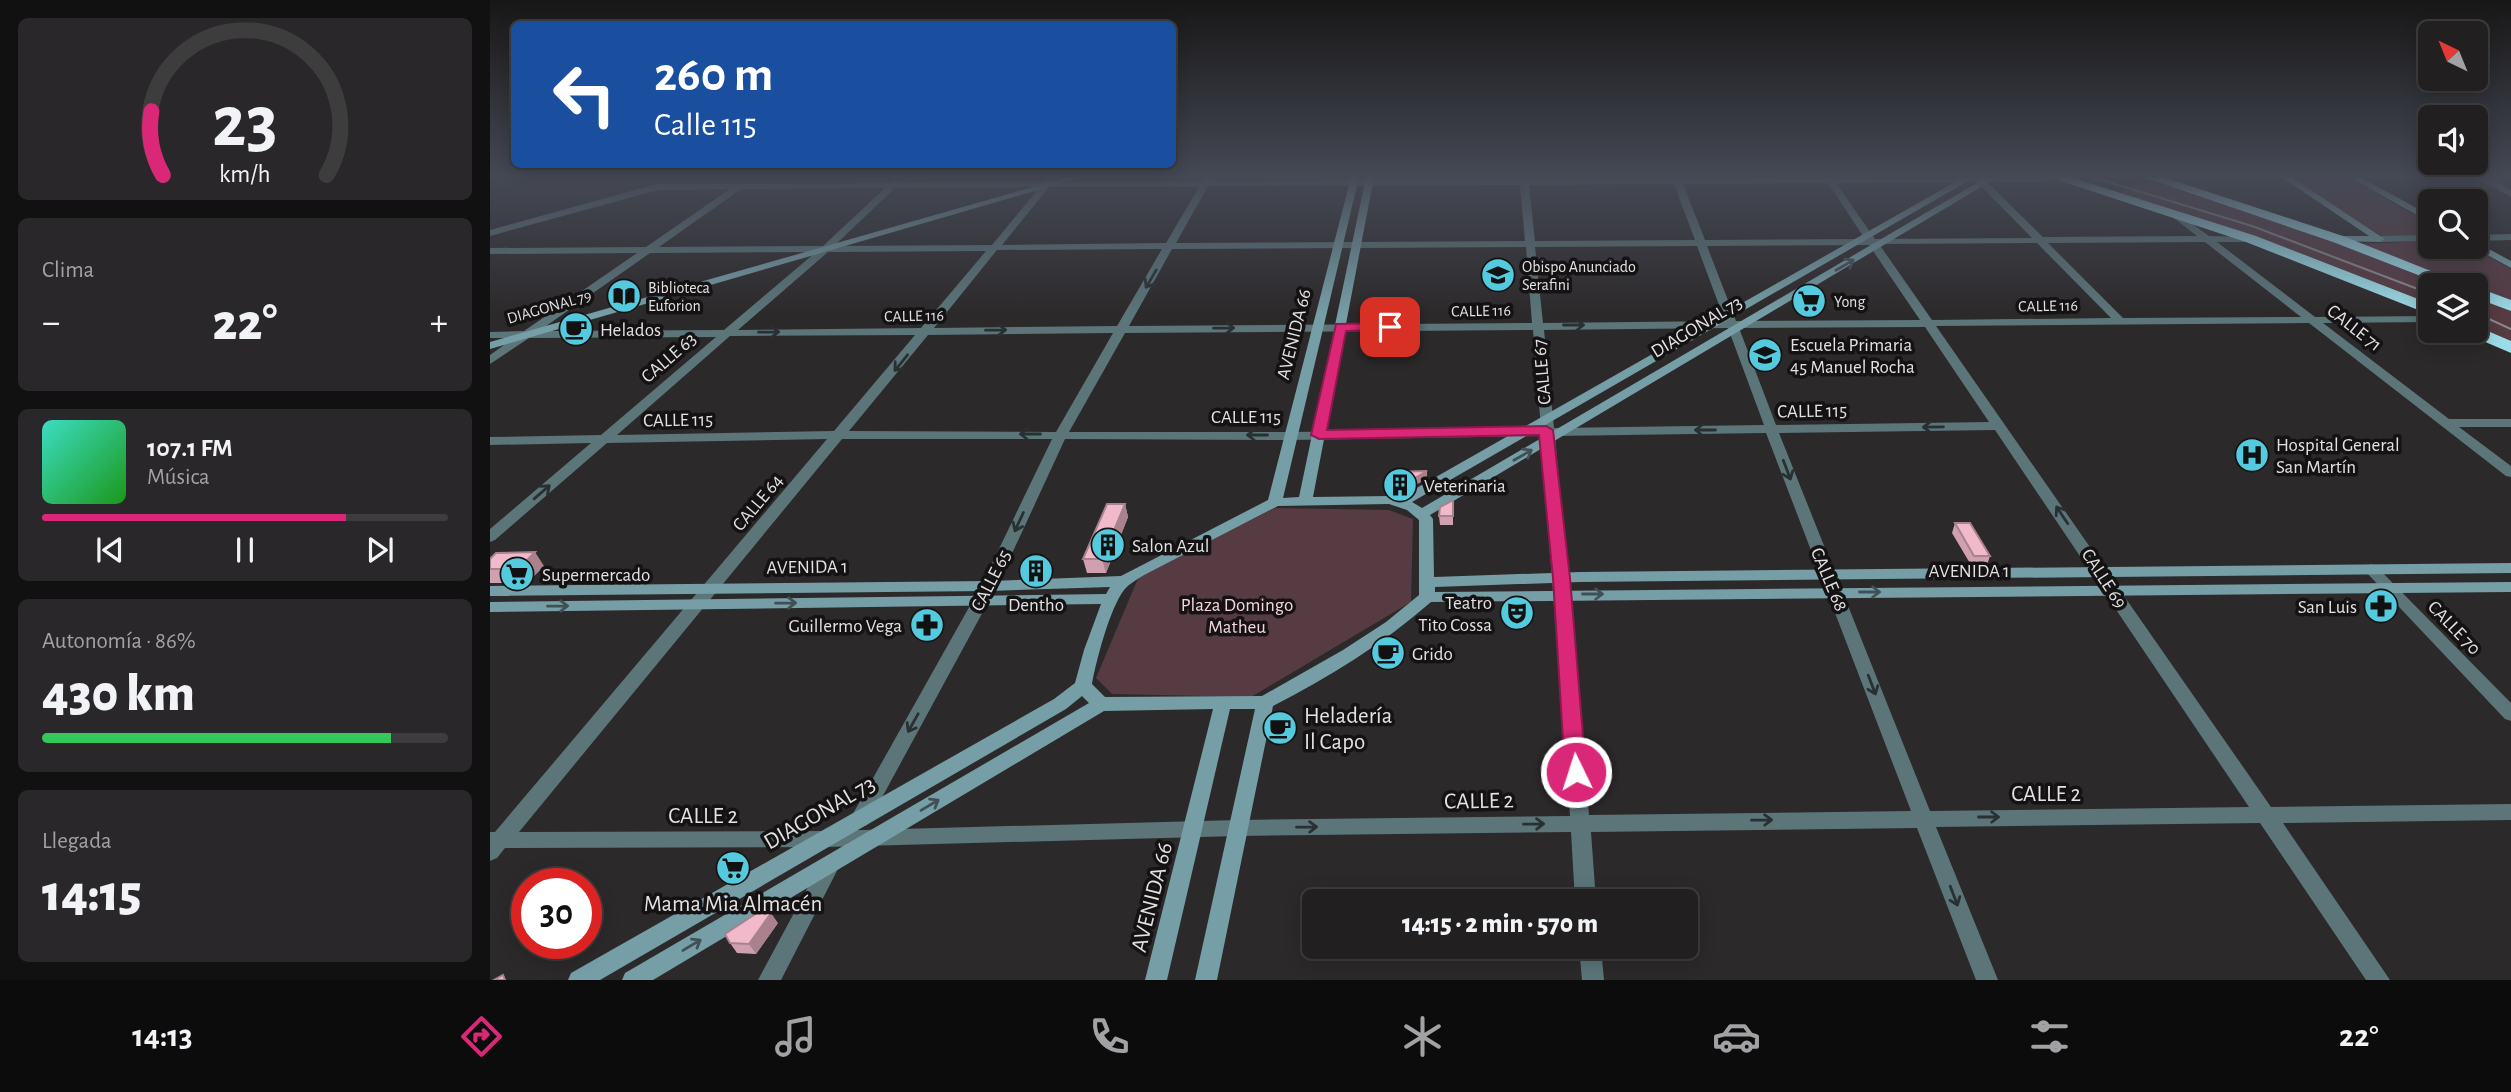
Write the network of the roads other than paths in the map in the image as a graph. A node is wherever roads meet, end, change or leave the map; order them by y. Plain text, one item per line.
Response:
1 (525, 223) edge
2 (687, 223) edge
3 (853, 223) edge
4 (909, 223) edge
5 (1015, 223) edge
6 (1183, 223) edge
7 (1345, 223) edge
8 (1362, 223) edge
9 (1528, 223) edge
10 (1693, 223) edge
11 (1859, 223) edge
12 (1904, 223) edge
13 (2023, 223) edge
14 (2185, 223) edge
15 (2200, 223) edge
16 (2289, 223) edge
17 (2355, 223) edge
18 (513, 226) junction
19 (490, 233) edge
20 (2511, 237) edge
21 (2418, 238) edge
22 (2488, 238) edge
23 (490, 239) edge
24 (2208, 239) junction
25 (2251, 239) junction
26 (2338, 239) junction
27 (2380, 239) junction
28 (2040, 240) junction
29 (1872, 241) junction
30 (1701, 243) junction
31 (1530, 244) junction
32 (1340, 245) junction
33 (1358, 245) junction
34 (829, 246) junction
35 (1170, 246) junction
36 (994, 247) junction
37 (648, 250) junction
38 (805, 250) junction
39 (490, 251) edge
40 (2488, 252) edge
41 (2511, 265) edge
42 (2427, 273) edge
43 (2488, 297) edge
44 (2418, 305) edge
45 (2511, 306) edge
46 (2313, 319) junction
47 (2418, 319) edge
48 (2119, 320) junction
49 (1930, 322) junction
50 (1735, 323) junction
51 (1715, 324) junction
52 (539, 325) junction
53 (1537, 325) junction
54 (1318, 327) junction
55 (1340, 327) junction
56 (1122, 329) junction
57 (927, 331) junction
58 (725, 332) junction
59 (505, 335) junction
60 (525, 336) junction
61 (490, 337) edge
62 (2488, 337) edge
63 (490, 346) edge
64 (2511, 348) edge
65 (490, 360) edge
66 (2448, 423) junction
67 (2511, 423) edge
68 (2001, 425) junction
69 (1528, 430) junction
70 (1565, 430) junction
71 (1772, 430) junction
72 (1546, 431) junction
73 (1061, 434) junction
74 (841, 435) junction
75 (1319, 435) junction
76 (1291, 436) junction
77 (490, 440) edge
78 (602, 440) junction
79 (2511, 473) edge
80 (1305, 501) junction
81 (1275, 502) junction
82 (1402, 502) junction
83 (1422, 514) junction
84 (490, 537) edge
85 (2511, 568) edge
86 (2371, 569) junction
87 (2100, 572) junction
88 (1561, 578) junction
89 (1124, 581) junction
90 (1832, 584) junction
91 (989, 586) junction
92 (2511, 587) edge
93 (711, 588) junction
94 (1427, 589) junction
95 (2388, 589) junction
96 (2111, 590) junction
97 (490, 591) edge
98 (1562, 594) junction
99 (1111, 599) junction
100 (980, 601) junction
101 (698, 604) junction
102 (490, 607) edge
103 (1083, 686) junction
104 (1265, 702) junction
105 (1223, 703) junction
106 (1101, 704) junction
107 (2511, 714) edge
108 (2511, 812) edge
109 (2266, 816) junction
110 (1923, 818) junction
111 (860, 819) junction
112 (1580, 823) junction
113 (1238, 828) junction
114 (1192, 829) junction
115 (848, 836) junction
116 (877, 836) junction
117 (826, 839) junction
118 (493, 844) edge
119 (830, 864) junction
120 (1585, 889) edge
121 (1591, 959) edge
122 (579, 980) edge
123 (633, 980) edge
124 (769, 980) edge
125 (1156, 980) edge
126 (1206, 980) edge
127 (1593, 980) edge
128 (1987, 980) edge
129 (2379, 980) edge

1 - 18 street
2 - 37 street
3 - 34 street, CALLE 63
4 - 34 main road, DIAGONAL 79
5 - 36 street, CALLE 64
6 - 35 street, CALLE 65
7 - 32 main road, AVENIDA 66
8 - 33 main road
9 - 31 street, CALLE 67
10 - 30 street, CALLE 68
11 - 29 street, CALLE 69
12 - 29 main road, DIAGONAL 73
13 - 28 street
14 - 24 street, CALLE 71
15 - 25 highway
16 - 26 highway
17 - 27 main road
18 - 19 street
18 - 23 street
20 - 22 street
21 - 27 street
24 - 25 street
24 - 28 street
24 - 46 street, CALLE 71
25 - 44 highway
26 - 27 main road
26 - 42 highway
28 - 29 street
28 - 48 street
29 - 30 street
29 - 49 street, CALLE 69
50 -> 29 main road, DIAGONAL 73
29 - 50 main road, DIAGONAL 73
30 - 31 street
30 - 50 street, CALLE 68
31 - 33 street
31 - 53 street, CALLE 67
32 - 33 street
32 - 35 street
32 - 54 main road, AVENIDA 66
33 - 55 main road
34 - 36 street
34 - 38 main road, DIAGONAL 79
34 - 58 street, CALLE 63
34 - 60 main road, DIAGONAL 79
35 - 36 street
35 -> 56 street, CALLE 65
36 - 57 street, CALLE 64
37 - 38 street
37 - 39 street
37 - 52 street
38 - 52 main road, DIAGONAL 79
40 - 41 main road
43 - 45 highway
46 - 47 street, CALLE 116
46 - 48 street, CALLE 116
46 - 66 street, CALLE 71
48 - 49 street, CALLE 116
49 - 50 street, CALLE 116
49 - 68 street, CALLE 69
50 - 51 main road, DIAGONAL 73
50 - 70 main road, DIAGONAL 73
50 - 71 street, CALLE 68
53 -> 51 street, CALLE 116
51 - 72 main road, DIAGONAL 73
52 - 59 main road, DIAGONAL 79
52 - 60 street
53 - 55 street, CALLE 116
53 - 72 street, CALLE 67
54 - 55 street, CALLE 116
56 -> 54 street, CALLE 116
54 - 76 main road, AVENIDA 66
55 - 75 main road
57 -> 56 street, CALLE 116
56 - 73 street, CALLE 65
58 -> 57 street, CALLE 116
57 -> 74 street, CALLE 64
58 - 60 street, CALLE 116
58 - 78 street, CALLE 63
59 - 60 street, CALLE 116
59 - 61 main road, DIAGONAL 79
60 - 63 main road, DIAGONAL 79
60 - 65 street
62 - 64 highway
66 - 67 street
66 - 79 street, CALLE 71
68 -> 71 street, CALLE 115
87 -> 68 street, CALLE 69
69 - 72 street, CALLE 115
69 - 75 street, CALLE 115
69 - 82 main road
71 -> 70 street, CALLE 115
70 - 72 street, CALLE 115
71 -> 90 street, CALLE 68
83 -> 72 main road, DIAGONAL 73
72 - 88 street, CALLE 67
73 -> 74 street, CALLE 115
76 -> 73 street, CALLE 115
73 -> 91 street, CALLE 65
74 - 78 street, CALLE 115
74 - 93 street, CALLE 64
75 - 76 street, CALLE 115
75 - 80 main road
76 - 81 main road, AVENIDA 66
77 - 78 street, CALLE 115
84 -> 78 street, CALLE 63
80 - 81 main road
80 - 82 main road
81 - 89 main road
82 - 83 main road
83 - 94 main road
85 - 86 main road, AVENIDA 1
86 - 87 main road, AVENIDA 1
86 - 95 street, CALLE 70
87 - 90 main road, AVENIDA 1
87 - 96 street, CALLE 69
88 - 90 main road, AVENIDA 1
88 - 94 main road, AVENIDA 1
88 - 98 street, CALLE 67
89 - 91 main road, AVENIDA 1
89 - 99 main road
90 -> 96 main road, AVENIDA 1
98 -> 90 main road, AVENIDA 1
90 -> 110 street, CALLE 68
91 - 93 main road, AVENIDA 1
91 - 100 street, CALLE 65
92 - 95 main road, AVENIDA 1
93 - 97 main road, AVENIDA 1
93 - 101 street, CALLE 64
94 - 98 main road, AVENIDA 1
94 - 104 main road
95 - 96 main road, AVENIDA 1
95 - 107 street, CALLE 70
96 - 109 street, CALLE 69
98 - 112 street, CALLE 67
99 - 100 main road, AVENIDA 1
99 - 103 main road
101 -> 100 main road, AVENIDA 1
100 -> 111 street, CALLE 65
102 -> 101 main road, AVENIDA 1
101 - 118 street, CALLE 64
103 - 106 main road
103 - 111 main road, DIAGONAL 73
104 - 105 main road
104 - 113 main road
105 - 106 main road
105 - 114 main road, AVENIDA 66
116 -> 106 main road
108 - 109 street, CALLE 2
110 -> 109 street, CALLE 2
109 - 129 street, CALLE 69
112 -> 110 street, CALLE 2
110 -> 128 street, CALLE 68
111 - 115 street, CALLE 65
111 - 117 main road, DIAGONAL 73
113 -> 112 street, CALLE 2
112 - 120 street, CALLE 67
113 - 114 street, CALLE 2
113 - 126 main road
114 - 116 street, CALLE 2
114 - 125 main road, AVENIDA 66
115 - 116 street, CALLE 2
115 - 117 street, CALLE 2
115 - 119 street, CALLE 65
116 - 119 main road
117 - 118 street, CALLE 2
117 - 122 main road, DIAGONAL 73
123 -> 119 main road
119 - 124 street, CALLE 65
121 - 127 street

